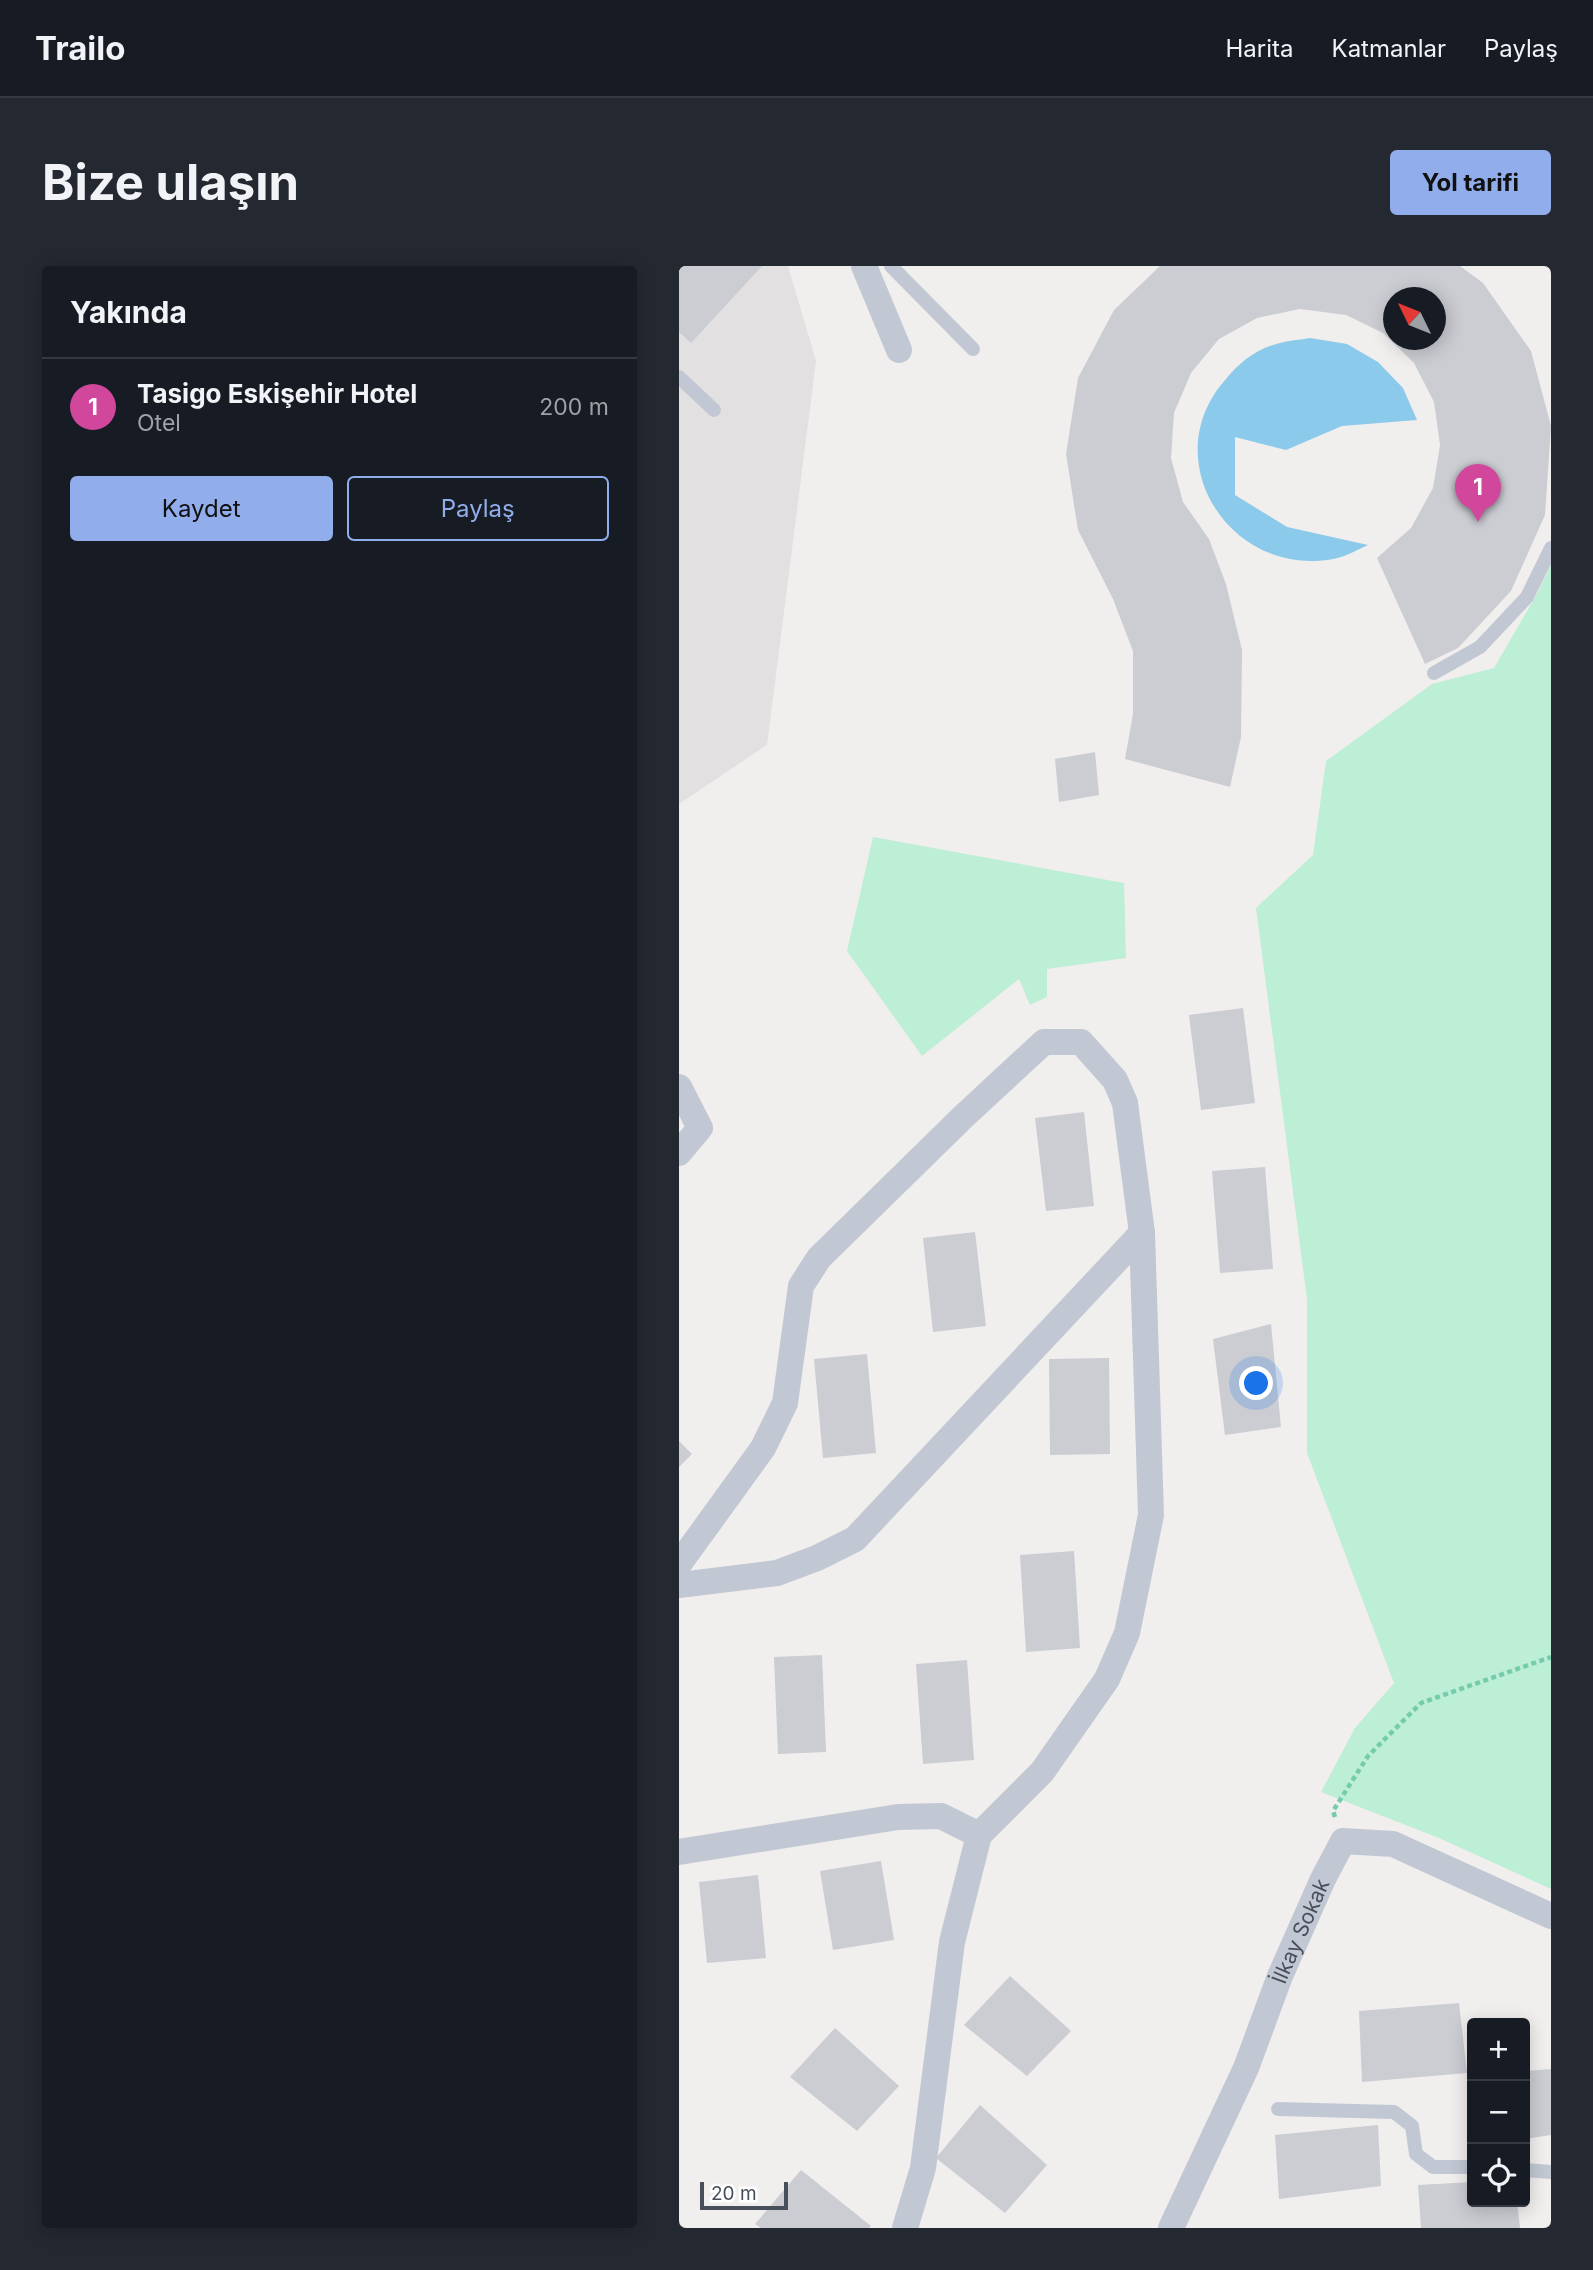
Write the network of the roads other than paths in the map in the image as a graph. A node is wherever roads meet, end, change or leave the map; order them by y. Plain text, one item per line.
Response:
1 (864, 266) edge
2 (891, 266) edge
3 (973, 349) dead end
4 (899, 350) dead end
5 (679, 377) edge
6 (714, 410) dead end
7 (1551, 548) edge
8 (1434, 673) dead end
9 (679, 1087) edge
10 (679, 1153) edge
11 (1142, 1233) junction
12 (679, 1564) edge
13 (679, 1585) edge
14 (979, 1835) junction
15 (679, 1852) edge
16 (1551, 1916) edge
17 (1278, 2109) dead end
18 (1467, 2167) edge
19 (1530, 2170) edge
20 (1551, 2172) edge
21 (905, 2228) edge
22 (1171, 2228) edge

1 - 4 street
2 - 3 lane
5 - 6 lane
7 - 8 lane
9 - 10 street
11 - 12 street
11 - 13 street
11 - 14 street
14 - 15 street
14 - 21 street
16 - 22 street, İlkay Sokak
17 - 18 lane
19 - 20 lane

